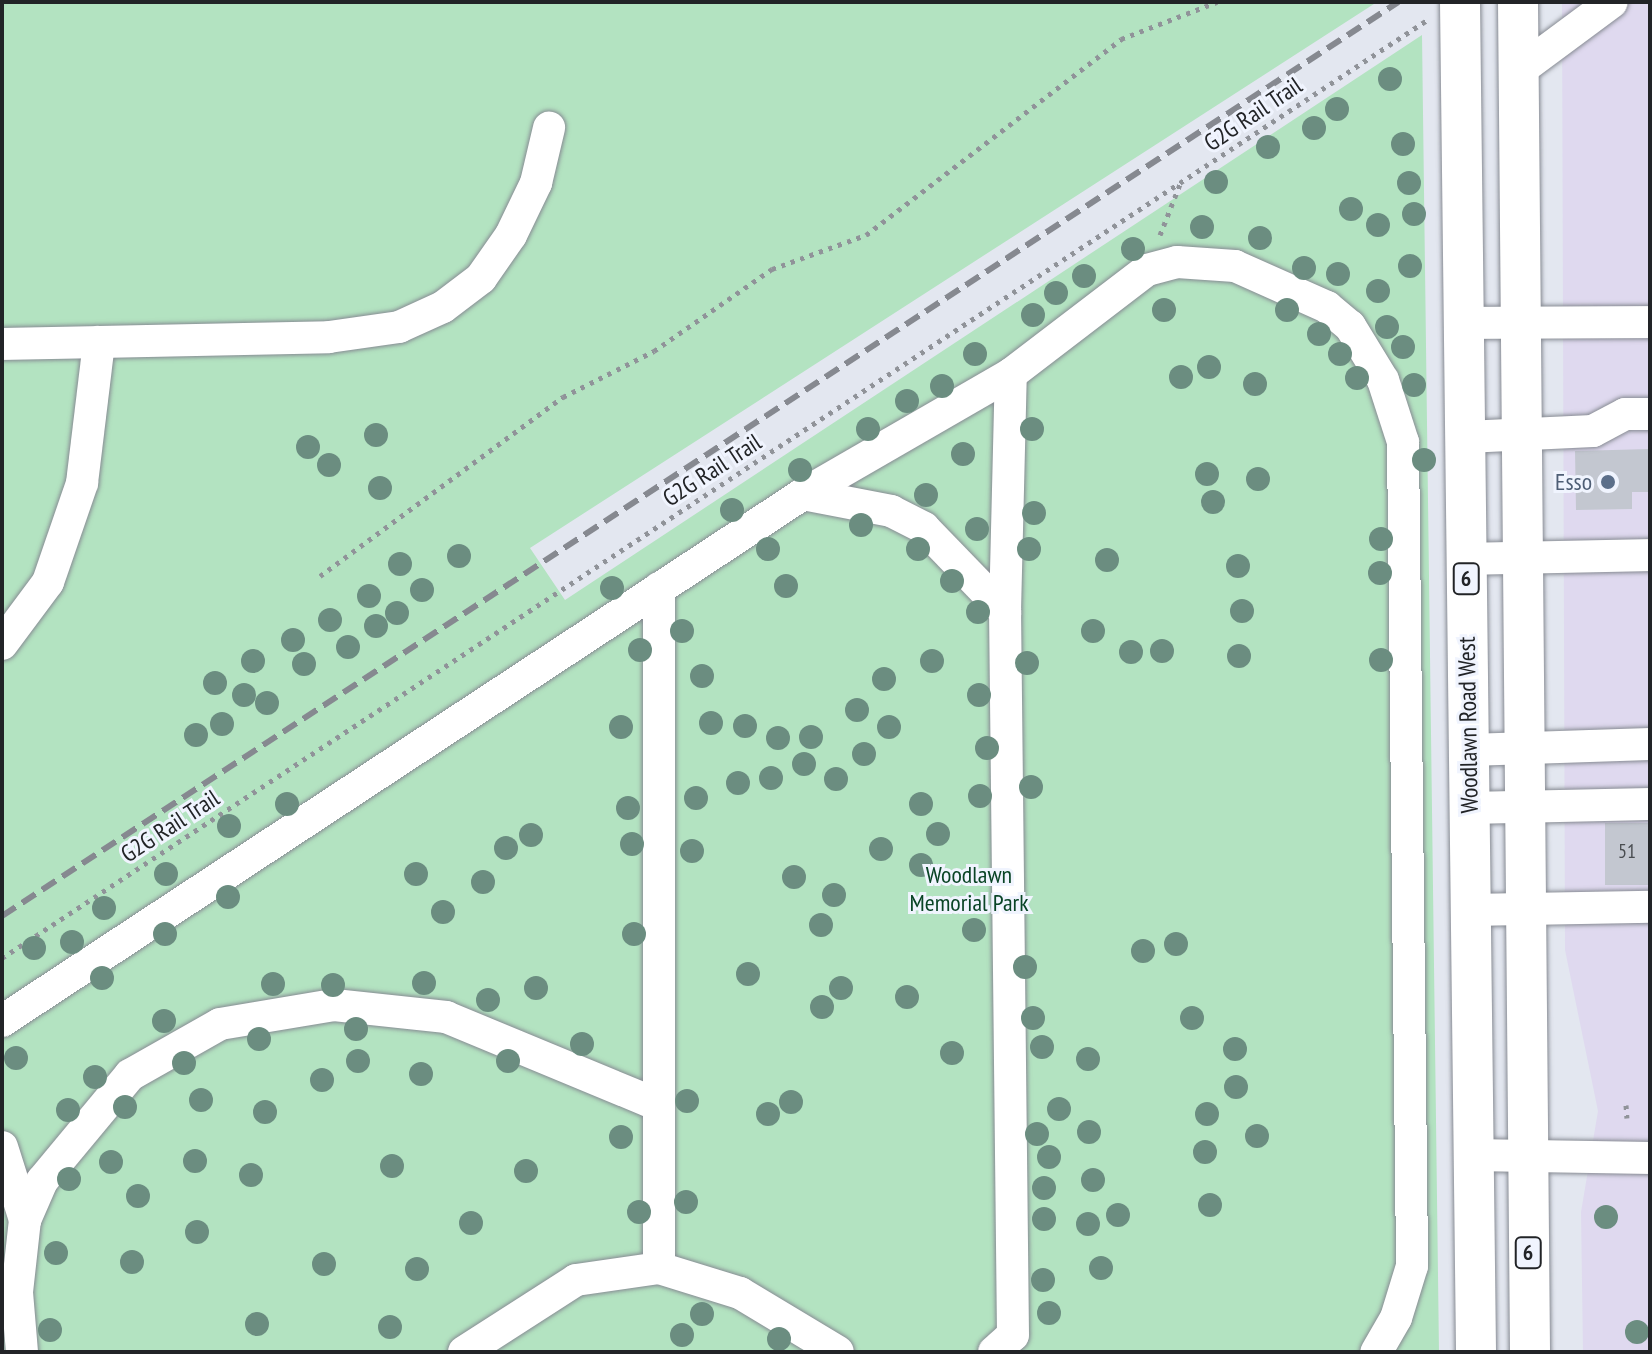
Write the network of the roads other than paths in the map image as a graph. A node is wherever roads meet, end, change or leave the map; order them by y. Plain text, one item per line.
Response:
1 (1518, 2) edge
2 (1612, 2) edge
3 (1450, 7) edge
4 (1520, 70) junction
5 (549, 128) dead end
6 (1650, 322) edge
7 (1463, 323) junction
8 (1523, 323) junction
9 (99, 342) junction
10 (2, 344) edge
11 (1011, 374) junction
12 (1650, 414) edge
13 (1523, 434) junction
14 (1466, 437) junction
15 (803, 494) junction
16 (1650, 555) edge
17 (1524, 558) junction
18 (1466, 559) junction
19 (659, 588) junction
20 (1005, 612) junction
21 (2, 644) edge
22 (1650, 744) edge
23 (1524, 748) junction
24 (1469, 750) junction
25 (1650, 804) edge
26 (1525, 806) junction
27 (1469, 808) junction
28 (1650, 907) edge
29 (1524, 908) junction
30 (1470, 910) junction
31 (2, 1021) edge
32 (654, 1103) junction
33 (2, 1147) edge
34 (1526, 1154) junction
35 (1473, 1155) junction
36 (1650, 1158) edge
37 (25, 1220) junction
38 (659, 1268) junction
39 (1014, 1346) edge
40 (22, 1352) edge
41 (464, 1352) edge
42 (838, 1352) edge
43 (1376, 1352) edge
44 (1476, 1352) edge
45 (1530, 1352) edge

1 - 4 main road, 6
2 - 4 lane
3 - 7 main road, Woodlawn Road West / 6
4 - 8 main road, 6
5 - 9 lane
6 - 8 lane
7 - 8 lane
7 - 14 main road, Woodlawn Road West / 6
8 - 13 main road, 6
9 - 10 lane
9 - 21 lane
11 - 15 lane
11 - 20 lane
11 - 43 lane
12 - 13 lane
13 - 14 lane
13 - 17 main road, 6
14 - 18 main road, Woodlawn Road West / 6
15 - 19 lane
15 - 20 lane
16 - 17 lane
17 - 18 lane
17 - 23 main road, 6
18 - 24 main road, Woodlawn Road West / 6
19 - 31 lane
19 - 32 lane
20 - 39 lane
22 - 23 lane
23 - 24 lane
23 - 26 main road, 6
24 - 27 main road, Woodlawn Road West / 6
25 - 26 lane
26 - 27 lane
26 - 29 main road, 6
27 - 30 main road, Woodlawn Road West / 6
28 - 29 lane
29 - 30 lane
29 - 34 main road, 6
30 - 35 main road, Woodlawn Road West / 6
32 - 37 lane
32 - 38 lane
33 - 37 lane
34 - 35 lane
34 - 36 lane
34 - 45 main road, 6
35 - 44 main road, Woodlawn Road West / 6
37 - 40 lane
38 - 41 lane
38 - 42 lane

